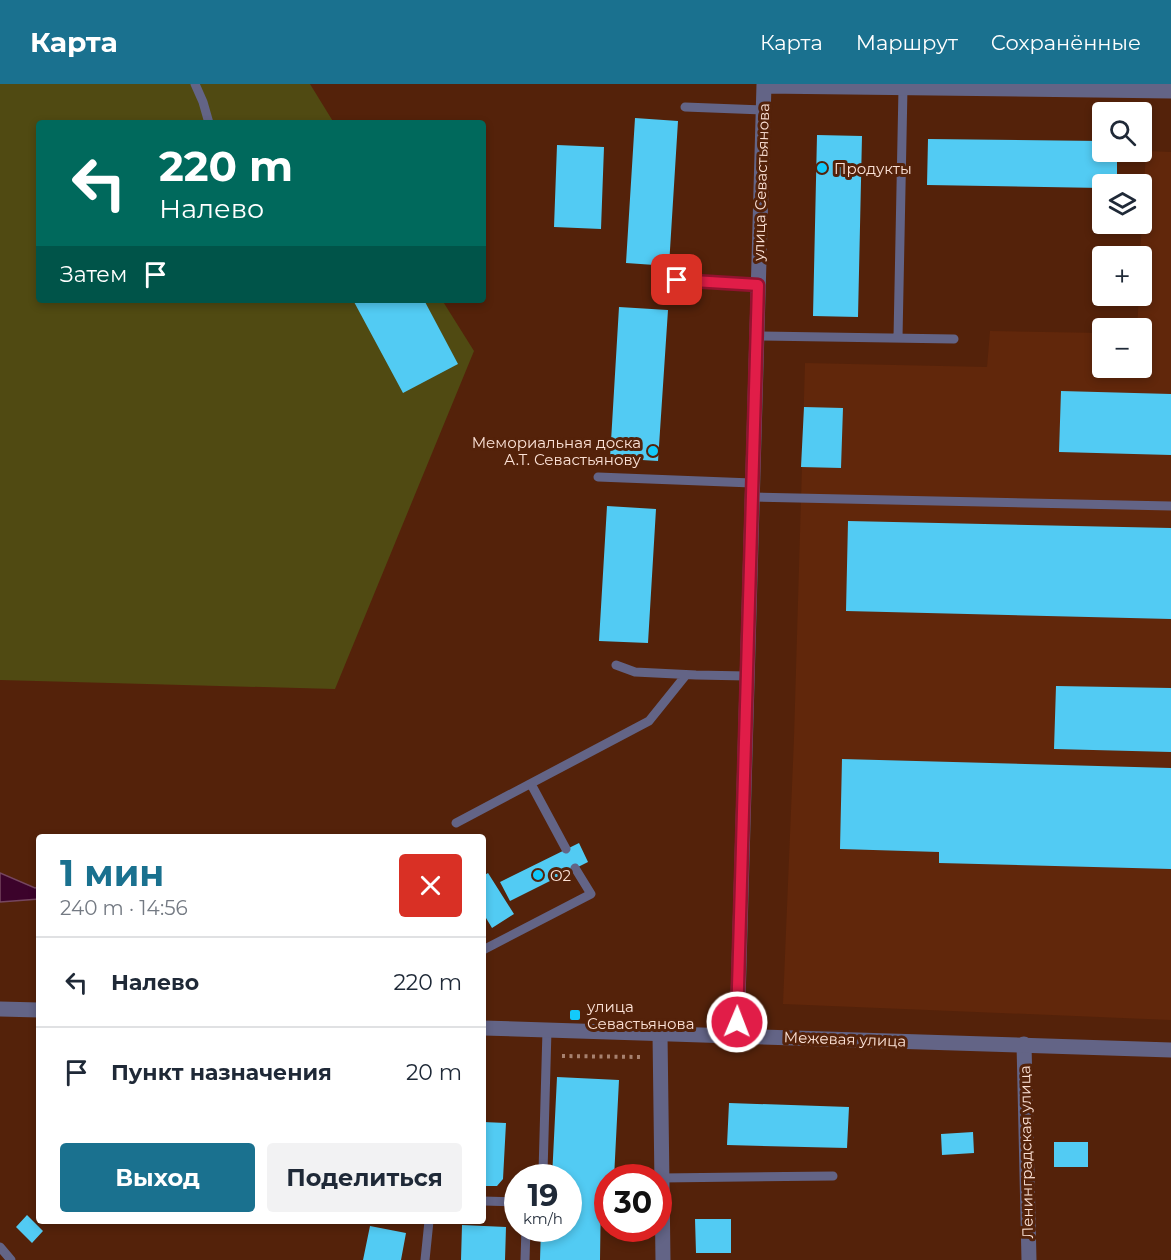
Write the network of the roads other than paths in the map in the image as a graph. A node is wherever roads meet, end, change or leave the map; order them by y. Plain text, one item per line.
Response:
1 (195, 84) edge
2 (764, 85) edge
3 (903, 88) junction
4 (1171, 92) edge
5 (685, 107) dead end
6 (763, 110) junction
7 (208, 120) edge
8 (677, 280) dead end
9 (758, 285) junction
10 (756, 336) junction
11 (898, 338) junction
12 (954, 339) dead end
13 (598, 477) dead end
14 (752, 490) junction
15 (1171, 506) edge
16 (616, 665) dead end
17 (686, 675) junction
18 (747, 676) junction
19 (531, 784) junction
20 (456, 823) dead end
21 (566, 849) dead end
22 (575, 868) dead end
23 (486, 948) edge
24 (0, 1009) edge
25 (36, 1010) edge
26 (486, 1028) edge
27 (547, 1030) junction
28 (660, 1034) junction
29 (736, 1036) junction
30 (1024, 1044) junction
31 (1171, 1050) edge
32 (543, 1164) edge
33 (661, 1164) edge
34 (833, 1176) dead end
35 (672, 1178) edge
36 (486, 1200) edge
37 (504, 1201) edge
38 (429, 1224) edge
39 (526, 1242) edge
40 (663, 1242) edge
41 (0, 1247) edge
42 (11, 1260) edge
43 (425, 1260) edge
44 (525, 1260) edge
45 (663, 1260) edge
46 (1029, 1260) edge

1 - 7 lane
2 - 3 street
2 - 6 street, улица Севастьянова
3 - 4 street
3 - 11 lane
5 - 6 lane
6 - 9 street, улица Севастьянова
8 - 9 lane
9 - 10 street, улица Севастьянова
10 - 11 lane
10 - 14 street, улица Севастьянова
11 - 12 lane
13 - 14 lane
14 - 15 lane
14 - 18 street, улица Севастьянова
16 - 17 lane
17 - 18 lane
17 - 19 lane
18 - 29 street, улица Севастьянова
19 - 20 lane
19 - 21 lane
22 - 23 lane
24 - 25 street
26 - 27 street, Межевая улица
27 - 28 street, Межевая улица
27 - 32 lane
28 - 29 street, Межевая улица
28 - 33 street
29 - 30 street, Межевая улица
30 - 31 street, Межевая улица
30 - 46 street, Ленинградская улица
34 - 35 lane
36 - 37 lane
38 - 43 lane
39 - 44 lane
40 - 45 street
41 - 42 lane

